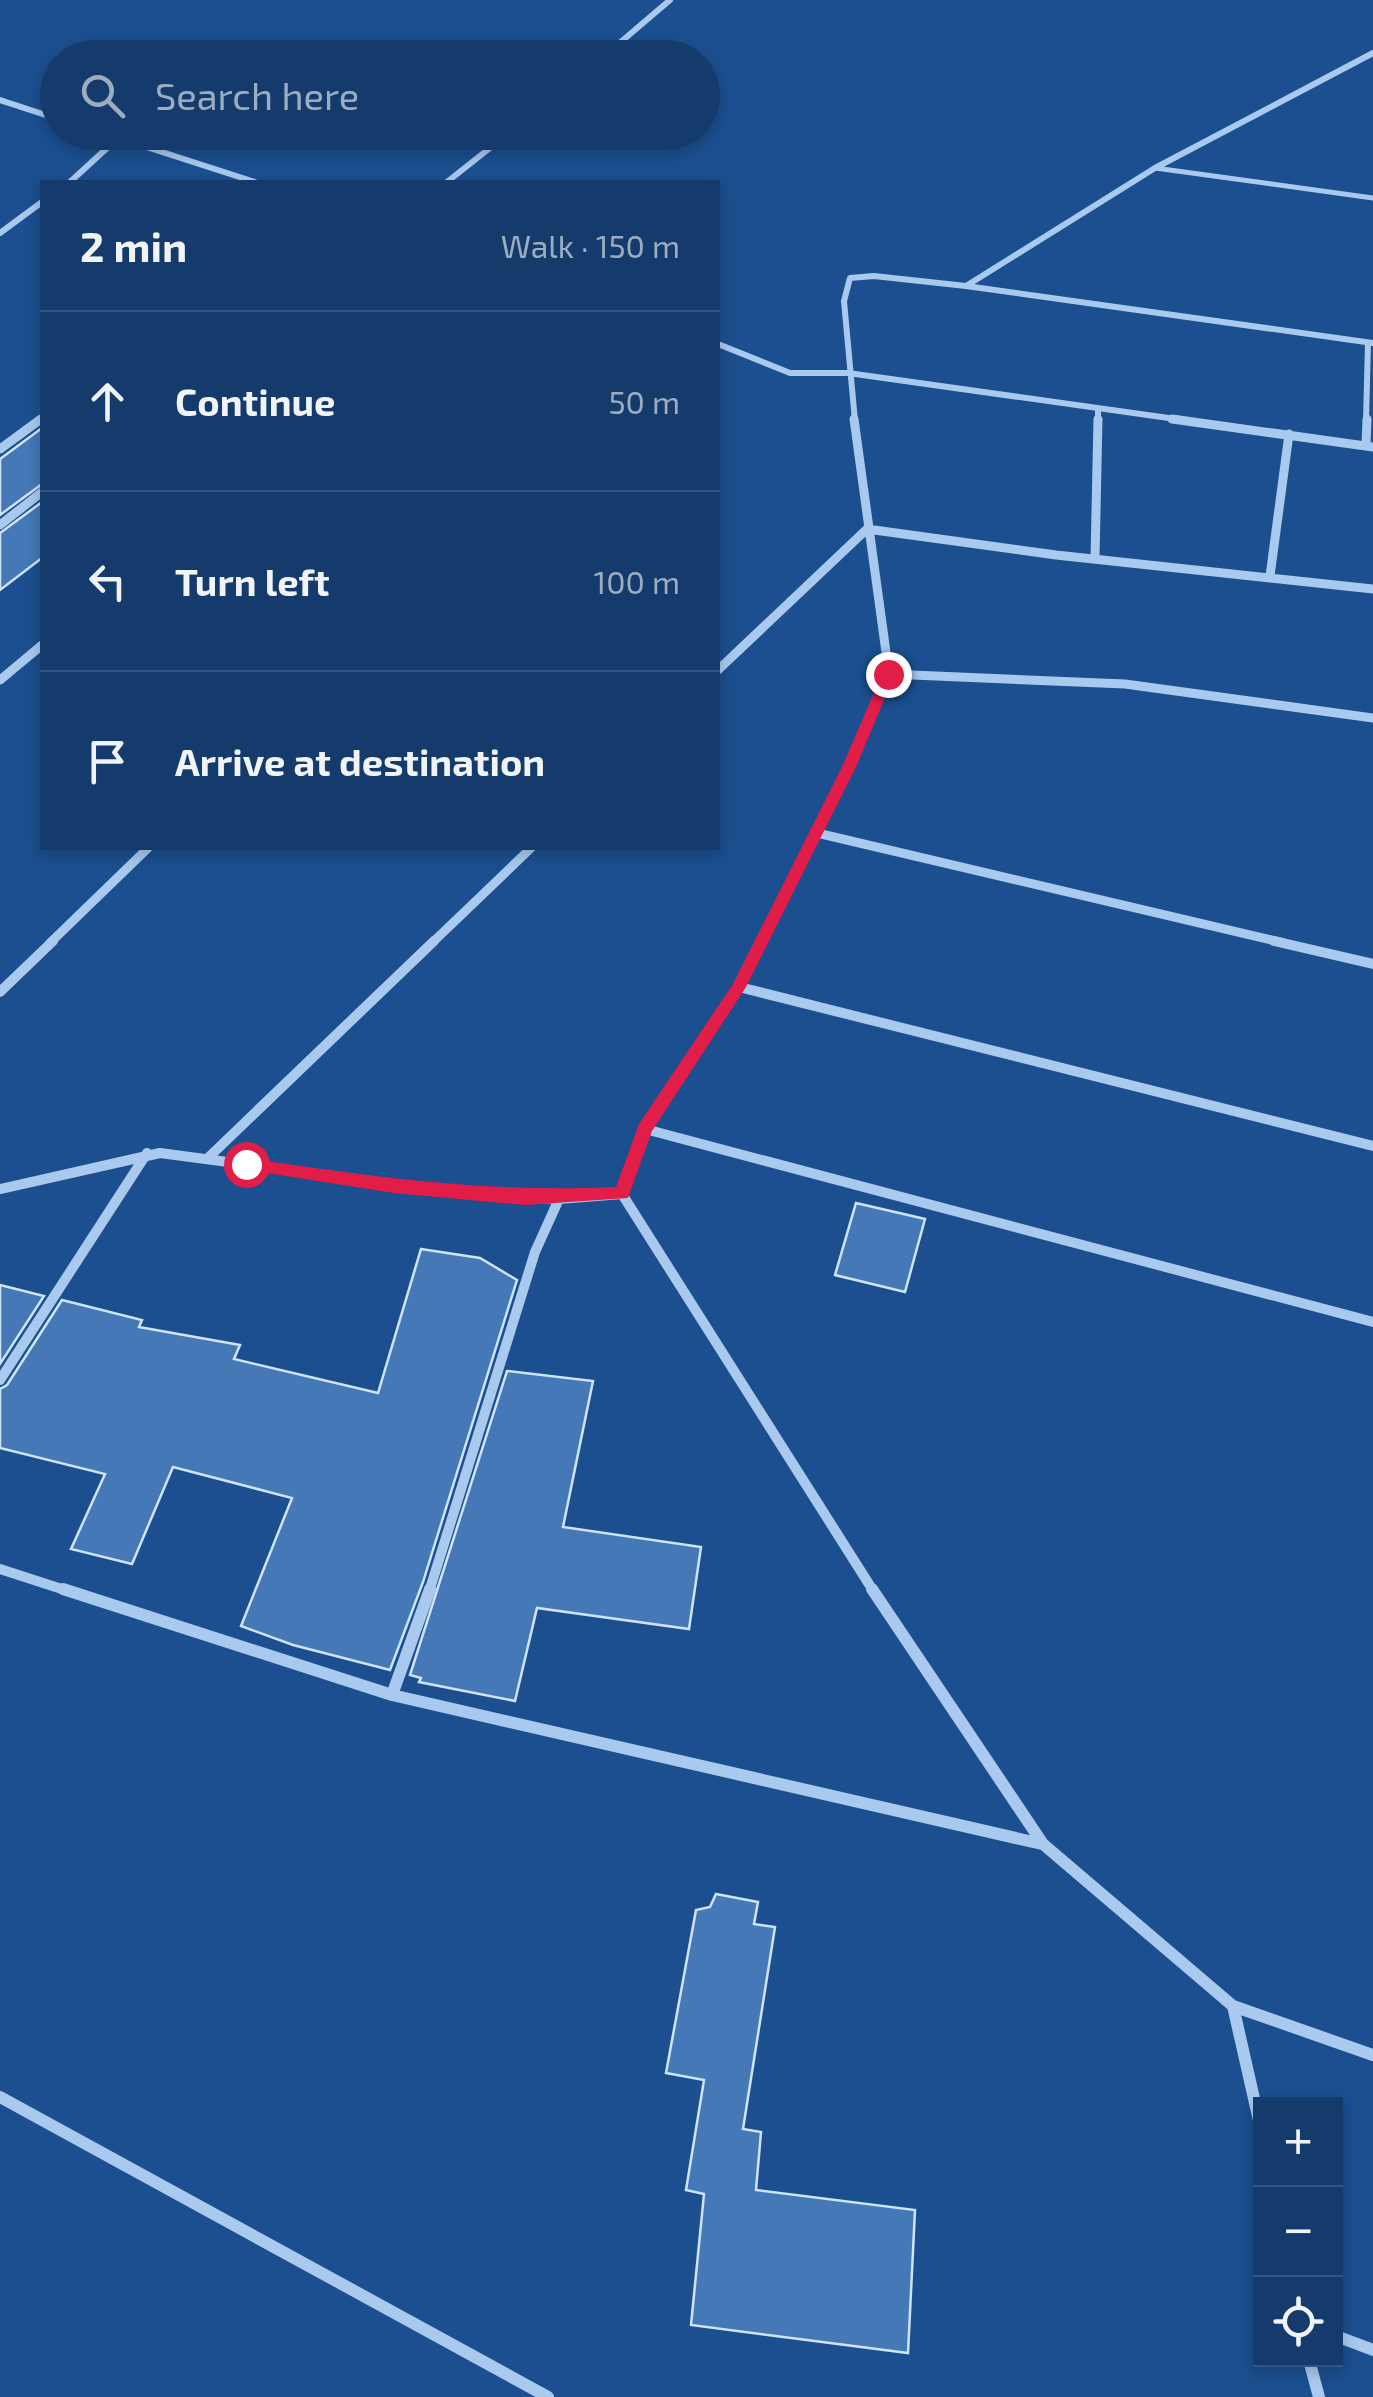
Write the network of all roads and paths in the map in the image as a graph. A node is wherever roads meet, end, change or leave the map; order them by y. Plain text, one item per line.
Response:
1 (670, 0) edge
2 (623, 40) edge
3 (1373, 53) edge
4 (0, 100) edge
5 (40, 113) edge
6 (105, 150) edge
7 (155, 150) edge
8 (487, 150) edge
9 (1155, 168) junction
10 (72, 180) edge
11 (249, 180) edge
12 (450, 180) edge
13 (1373, 198) edge
14 (40, 203) edge
15 (0, 233) edge
16 (966, 286) junction
17 (1370, 343) edge
18 (720, 345) edge
19 (848, 374) junction
20 (1098, 410) junction
21 (40, 419) edge
22 (1289, 434) junction
23 (1369, 446) edge
24 (0, 449) edge
25 (40, 494) edge
26 (0, 524) edge
27 (867, 529) junction
28 (1096, 558) junction
29 (1270, 576) junction
30 (1373, 590) edge
31 (40, 647) edge
32 (720, 668) edge
33 (888, 674) junction
34 (0, 680) edge
35 (1373, 718) edge
36 (817, 834) junction
37 (146, 850) edge
38 (528, 850) edge
39 (1373, 964) edge
40 (738, 987) junction
41 (0, 992) edge
42 (645, 1129) junction
43 (1373, 1146) edge
44 (147, 1153) junction
45 (209, 1157) junction
46 (0, 1189) edge
47 (622, 1194) junction
48 (559, 1199) junction
49 (1373, 1322) edge
50 (0, 1380) edge
51 (0, 1569) edge
52 (392, 1696) junction
53 (1043, 1844) junction
54 (1233, 2006) junction
55 (1373, 2055) edge
56 (0, 2097) edge
57 (1254, 2097) edge
58 (1343, 2339) edge
59 (1373, 2350) edge
60 (1311, 2367) edge
61 (548, 2397) edge
62 (1318, 2397) edge

1 - 2 street
3 - 9 street
4 - 5 street
6 - 10 street
7 - 11 street
8 - 12 street
9 - 13 lane
9 - 16 street
14 - 15 street
16 - 17 street
16 - 19 street
17 - 23 street
18 - 19 street
19 - 20 street
19 - 27 street
20 - 22 street
20 - 28 street
21 - 24 street
22 - 23 street
22 - 29 street
25 - 26 street
27 - 28 street
27 - 32 street
27 - 33 street
28 - 29 street
29 - 30 street
31 - 34 street
33 - 35 street
33 - 36 street
36 - 39 street
36 - 40 street
37 - 41 street
38 - 45 street
40 - 42 street
40 - 43 street
42 - 47 street
42 - 49 street
44 - 45 street
44 - 46 street
44 - 50 street
45 - 48 street
47 - 48 street
47 - 53 street
48 - 52 street
51 - 52 street
52 - 53 street
53 - 54 street
54 - 55 street
54 - 57 street
56 - 61 street
58 - 59 street
60 - 62 street

